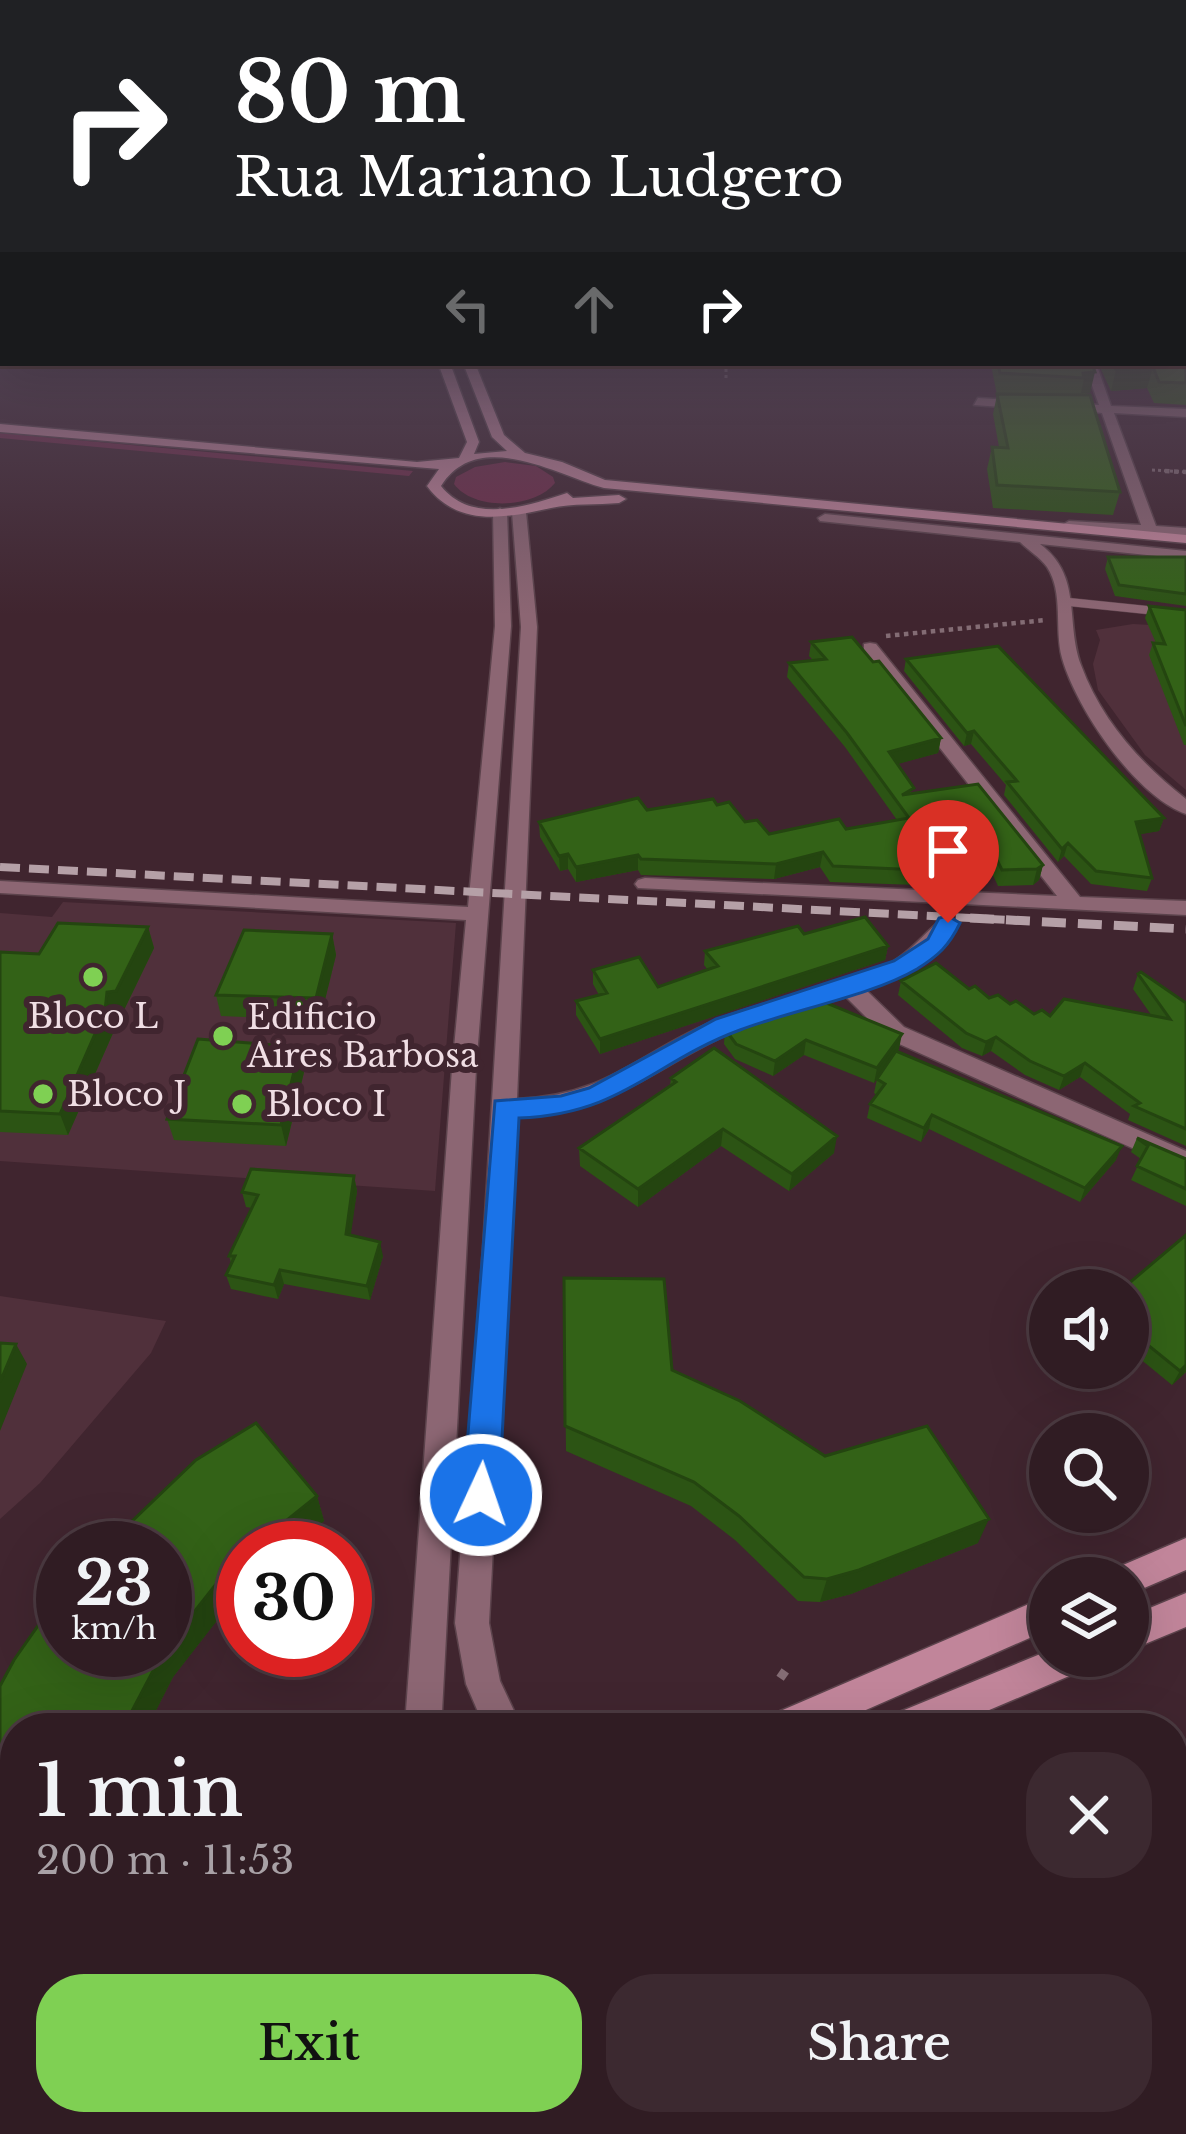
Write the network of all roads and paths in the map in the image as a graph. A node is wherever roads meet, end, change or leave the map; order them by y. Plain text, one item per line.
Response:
1 (463, 416) edge
2 (490, 416) edge
3 (1112, 416) edge
4 (0, 428) edge
5 (0, 440) edge
6 (521, 456) junction
7 (459, 463) junction
8 (1148, 470) dead end
9 (1186, 472) edge
10 (573, 474) junction
11 (434, 486) junction
12 (556, 503) junction
13 (888, 511) junction
14 (510, 512) junction
15 (825, 518) junction
16 (1150, 530) junction
17 (1186, 539) edge
18 (1027, 542) junction
19 (1186, 554) edge
20 (1065, 611) junction
21 (1186, 614) edge
22 (870, 648) joint
23 (1186, 808) edge
24 (645, 884) dead end
25 (0, 887) edge
26 (1073, 902) junction
27 (1186, 908) edge
28 (478, 914) junction
29 (948, 923) dead end
30 (849, 987) junction
31 (505, 1108) junction
32 (1186, 1162) edge
33 (1186, 1554) edge
34 (1149, 1570) edge
35 (1186, 1610) edge
36 (1029, 1621) edge
37 (1149, 1625) edge
38 (1029, 1676) edge
39 (424, 1713) edge
40 (497, 1713) edge
41 (818, 1713) edge
42 (941, 1713) edge

1 - 7 main road
2 - 6 main road
3 - 16 street
4 - 7 main road
5 - 11 main road
6 - 7 main road
6 - 10 main road
7 - 11 main road
8 - 9 path
10 - 12 main road
10 - 13 main road
11 - 14 main road
12 - 14 main road
12 - 15 main road
13 - 16 street
13 - 17 main road
14 - 28 street
14 - 31 street
15 - 17 main road
15 - 18 street
16 - 17 street
18 - 19 street
18 - 20 street
20 - 21 lane
20 - 22 path
20 - 23 street
22 - 26 street
24 - 26 street
25 - 28 street
26 - 27 street
28 - 39 street
29 - 30 street
30 - 31 street
30 - 32 street
31 - 40 street
33 - 34 main road
35 - 37 main road
36 - 41 main road
38 - 42 main road

